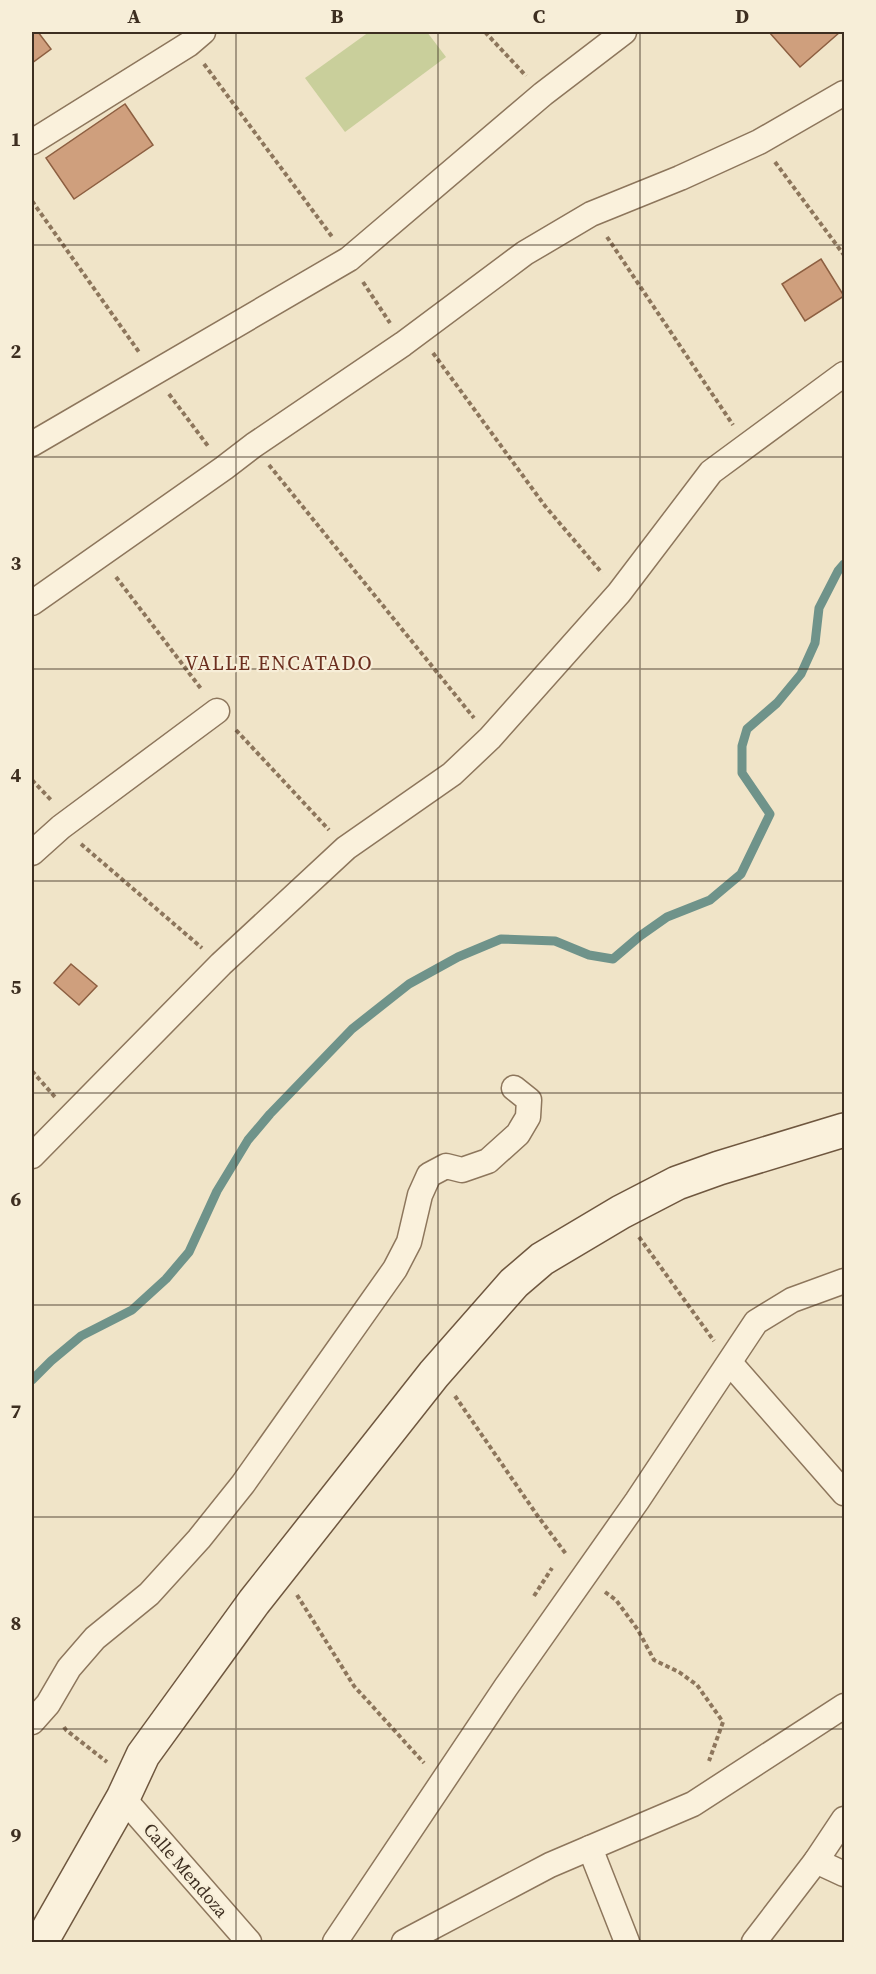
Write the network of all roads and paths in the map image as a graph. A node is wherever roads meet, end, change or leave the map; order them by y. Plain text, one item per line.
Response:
1 (484, 32) edge
2 (624, 32) edge
3 (192, 36) edge
4 (844, 93) edge
5 (543, 94) junction
6 (32, 142) edge
7 (759, 142) junction
8 (32, 201) edge
9 (591, 214) junction
10 (844, 255) edge
11 (349, 259) junction
12 (411, 338) junction
13 (154, 374) junction
14 (844, 374) edge
15 (32, 444) edge
16 (254, 445) junction
17 (746, 446) junction
18 (224, 468) junction
19 (619, 593) junction
20 (32, 603) edge
21 (217, 711) dead end
22 (490, 738) junction
23 (61, 827) junction
24 (32, 853) edge
25 (221, 964) junction
26 (32, 1071) edge
27 (514, 1088) dead end
28 (72, 1116) junction
29 (844, 1130) edge
30 (32, 1156) edge
31 (621, 1212) junction
32 (844, 1281) edge
33 (730, 1363) junction
34 (437, 1370) junction
35 (844, 1493) edge
36 (281, 1569) junction
37 (582, 1576) junction
38 (53, 1696) junction
39 (844, 1706) edge
40 (32, 1722) edge
41 (441, 1785) junction
42 (127, 1790) junction
43 (693, 1804) junction
44 (844, 1819) edge
45 (590, 1848) junction
46 (816, 1861) junction
47 (844, 1874) edge
48 (41, 1942) edge
49 (249, 1942) edge
50 (335, 1942) edge
51 (404, 1942) edge
52 (627, 1942) edge
53 (754, 1942) edge

1 - 5 path
2 - 5 street
3 - 6 street
3 - 11 path
4 - 7 street
5 - 11 street
7 - 9 street
7 - 10 path
8 - 13 path
9 - 12 street
9 - 17 path
11 - 12 path
11 - 13 street
12 - 16 street
12 - 19 path
13 - 15 street
13 - 18 path
14 - 17 street
16 - 18 street
16 - 22 path
17 - 19 street
18 - 20 street
19 - 22 street
21 - 23 street
22 - 25 street
23 - 24 street
23 - 25 path
25 - 28 street
26 - 28 path
27 - 38 street
28 - 30 street
29 - 31 street
31 - 33 path
31 - 34 street
32 - 33 street
33 - 35 street
33 - 37 street
34 - 36 street
34 - 37 path
36 - 41 path
36 - 42 street
37 - 41 street
37 - 43 path
38 - 40 street
38 - 42 path
39 - 43 street
41 - 50 street
42 - 48 street
42 - 49 street, Calle Mendoza
43 - 45 street
44 - 46 street
45 - 51 street
45 - 52 street
46 - 47 street
46 - 53 street

